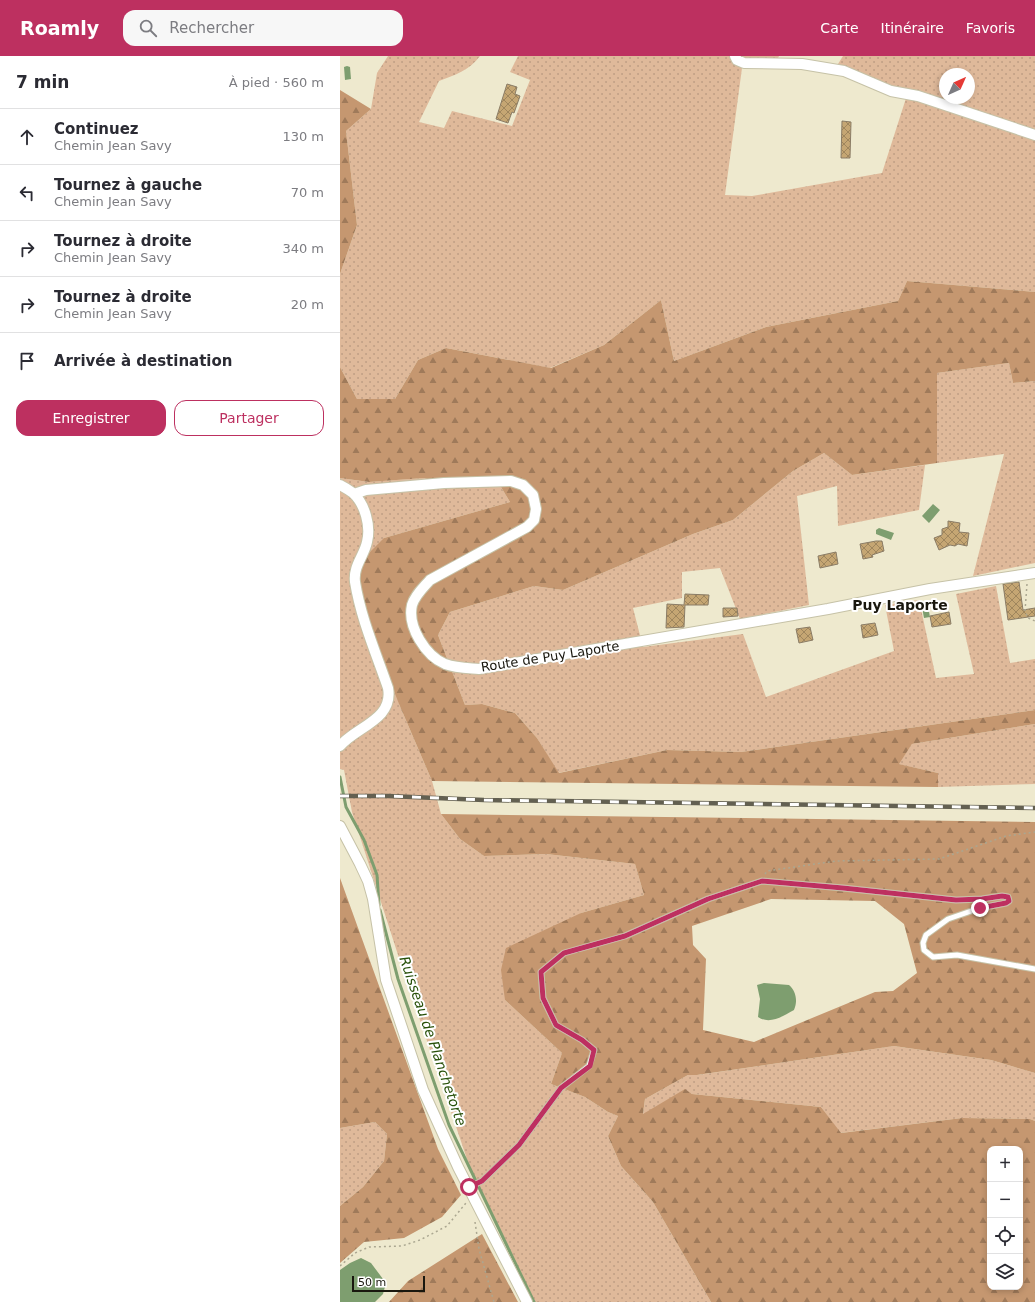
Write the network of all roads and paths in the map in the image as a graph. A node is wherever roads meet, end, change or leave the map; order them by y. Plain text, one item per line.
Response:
1 (735, 56) edge
2 (1035, 135) edge
3 (340, 485) edge
4 (354, 494) junction
5 (1031, 573) edge
6 (1035, 621) edge
7 (340, 746) edge
8 (340, 826) edge
9 (1035, 832) edge
10 (762, 881) junction
11 (1035, 969) edge
12 (469, 1187) junction
13 (473, 1197) junction
14 (474, 1220) dead end
15 (340, 1266) edge
16 (494, 1302) edge
17 (527, 1302) edge

1 - 2 street
3 - 4 street
4 - 5 street, Route de Puy Laporte
4 - 7 street
5 - 6 path
8 - 12 street
9 - 10 path
10 - 11 lane
10 - 12 lane
12 - 13 street
13 - 15 path
13 - 17 street
14 - 16 path

